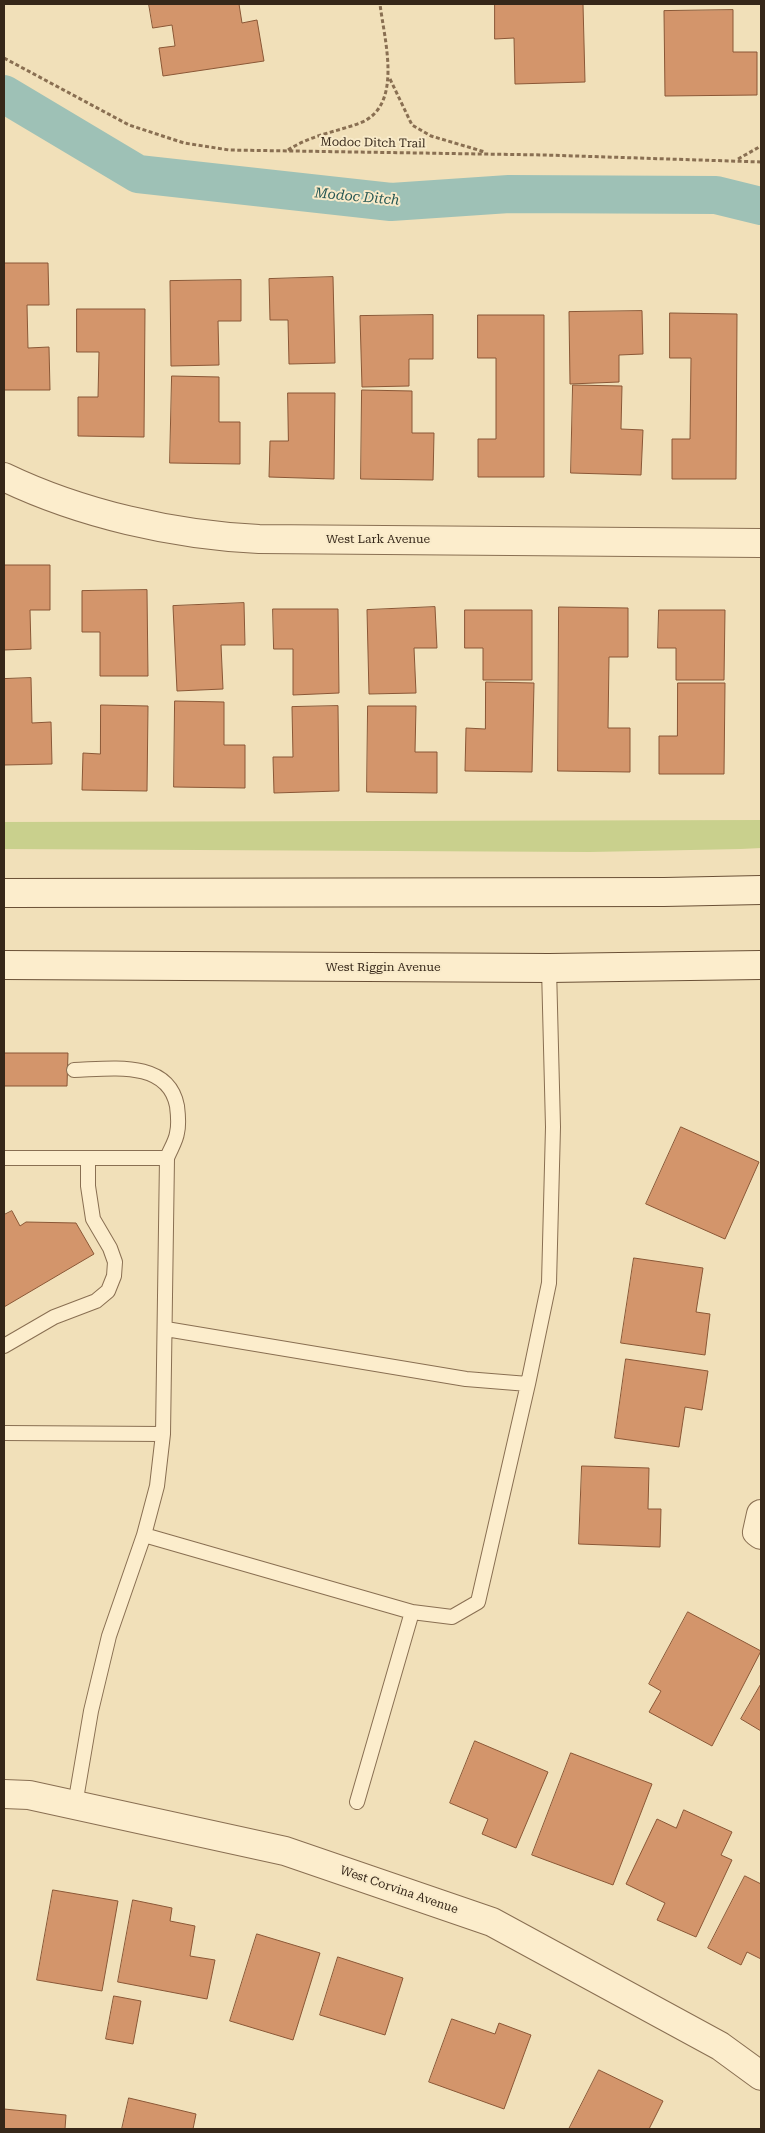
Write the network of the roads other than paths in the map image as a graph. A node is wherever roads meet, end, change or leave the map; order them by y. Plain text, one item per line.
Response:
1 (4, 477) edge
2 (761, 543) edge
3 (761, 890) edge
4 (4, 893) edge
5 (4, 965) edge
6 (761, 965) edge
7 (549, 968) junction
8 (74, 1070) dead end
9 (4, 1158) edge
10 (88, 1158) junction
11 (167, 1158) junction
12 (166, 1329) junction
13 (4, 1346) edge
14 (528, 1384) junction
15 (4, 1433) edge
16 (163, 1434) junction
17 (144, 1535) junction
18 (412, 1612) junction
19 (4, 1794) edge
20 (357, 1802) dead end
21 (75, 1805) junction
22 (761, 2076) edge

1 - 2 street, West Lark Avenue
3 - 4 street
5 - 7 street, West Riggin Avenue
6 - 7 street, West Riggin Avenue
7 - 14 lane
8 - 11 lane
9 - 10 lane
10 - 11 lane
10 - 13 lane
11 - 12 lane
12 - 14 lane
12 - 16 lane
14 - 18 lane
15 - 16 lane
16 - 17 lane
17 - 18 lane
17 - 21 lane
18 - 20 lane
19 - 21 street, West Corvina Avenue
21 - 22 street, West Corvina Avenue

